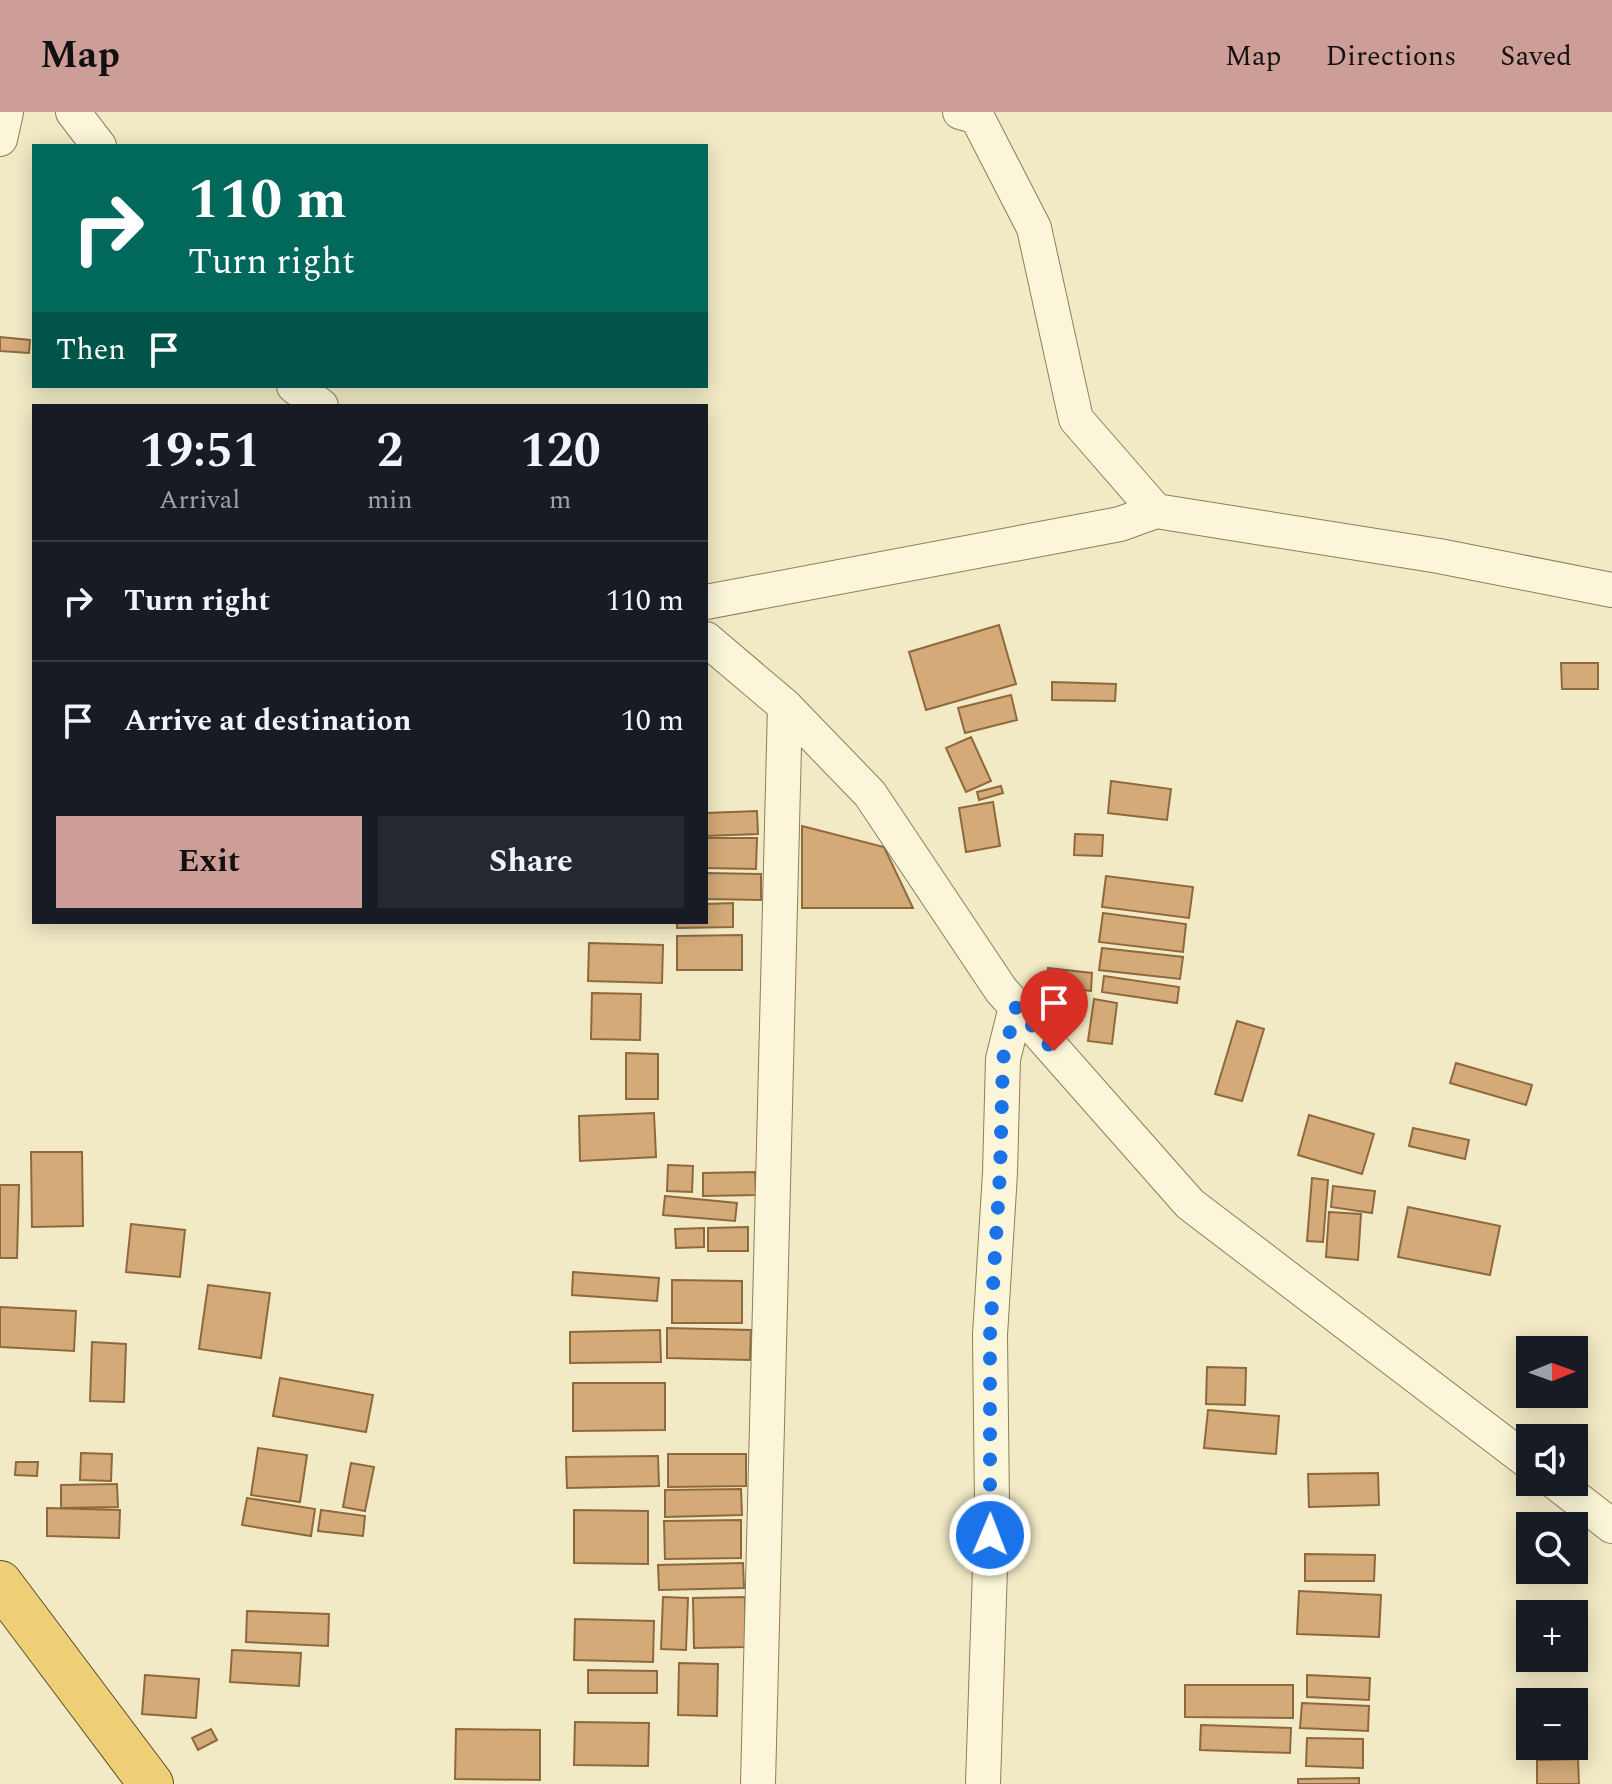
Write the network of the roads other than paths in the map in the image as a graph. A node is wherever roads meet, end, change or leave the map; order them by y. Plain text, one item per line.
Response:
1 (6, 112) edge
2 (73, 112) edge
3 (960, 112) edge
4 (0, 139) edge
5 (97, 144) edge
6 (297, 388) edge
7 (318, 404) edge
8 (1156, 511) junction
9 (1612, 590) edge
10 (708, 602) edge
11 (708, 641) edge
12 (785, 706) junction
13 (1016, 1007) junction
14 (1516, 1452) edge
15 (1573, 1496) edge
16 (1612, 1526) edge
17 (0, 1583) edge
18 (151, 1784) edge
19 (758, 1784) edge
20 (983, 1784) edge

1 - 4 street
2 - 5 street
3 - 8 street
6 - 7 street
8 - 9 street
8 - 10 street
11 - 12 street
12 - 13 street
12 - 19 street
13 - 14 street
13 - 20 street
15 - 16 street
17 - 18 highway

